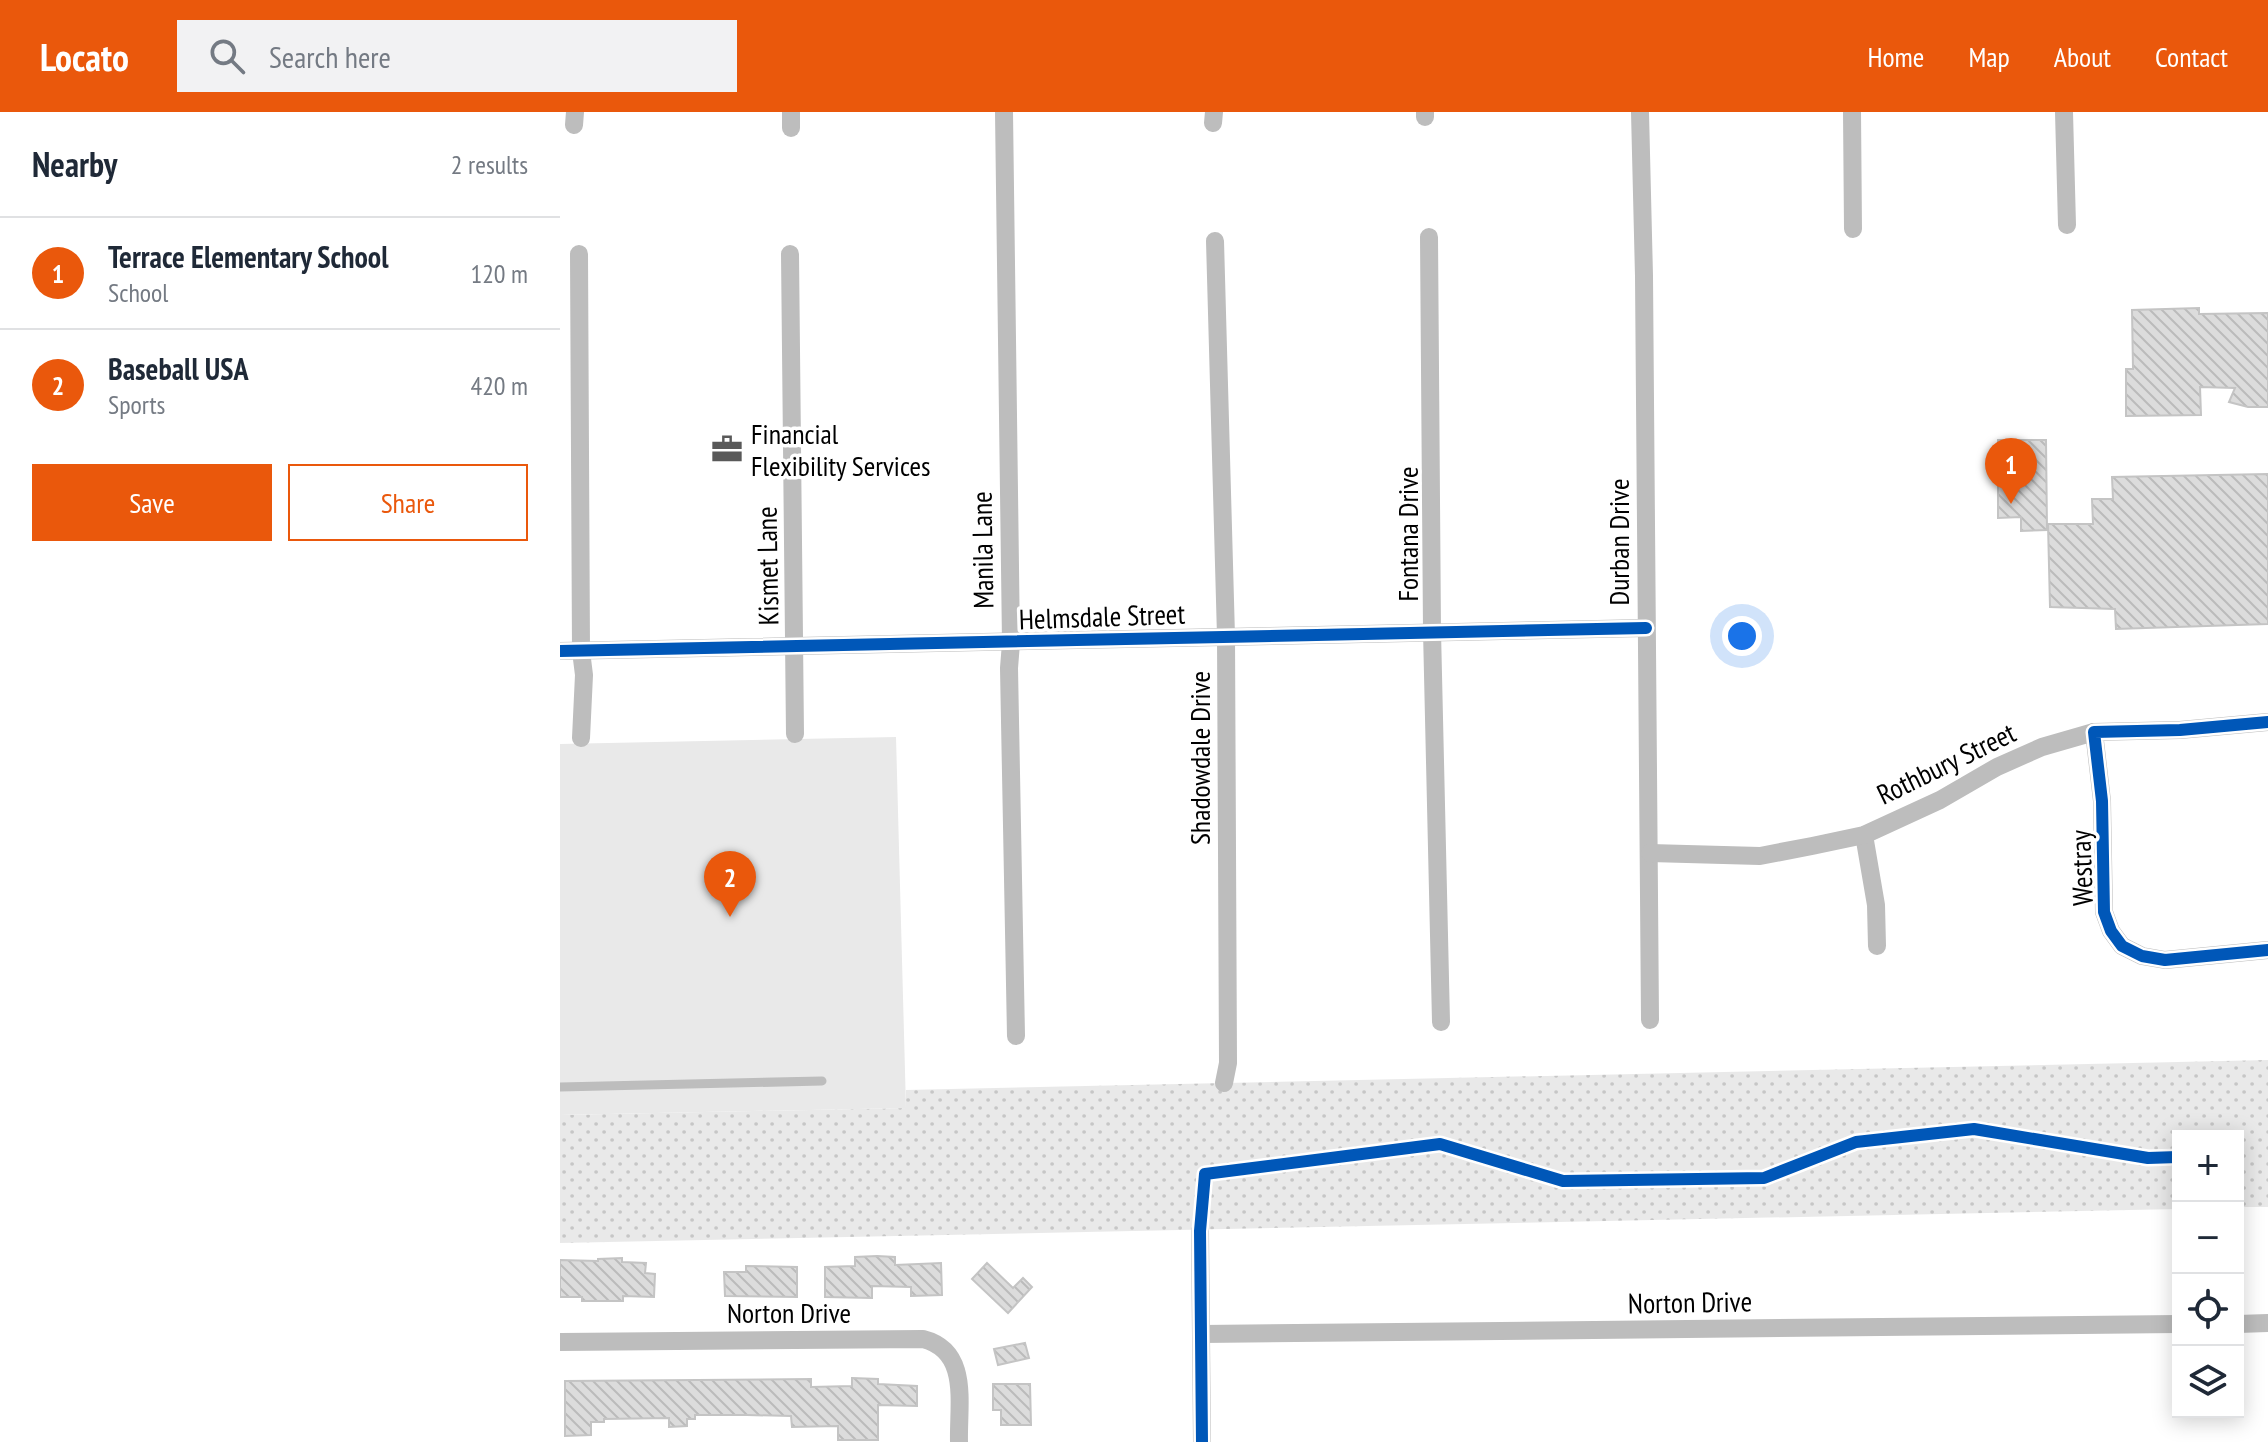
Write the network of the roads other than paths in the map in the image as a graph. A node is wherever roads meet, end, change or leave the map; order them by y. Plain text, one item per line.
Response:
1 (1004, 112) edge
2 (1640, 112) edge
3 (1852, 112) edge
4 (2064, 112) edge
5 (2067, 225) dead end
6 (1853, 229) dead end
7 (1429, 237) dead end
8 (1215, 241) dead end
9 (579, 254) dead end
10 (790, 254) dead end
11 (1646, 628) junction
12 (1432, 631) junction
13 (1226, 636) junction
14 (1011, 643) junction
15 (796, 647) junction
16 (560, 651) edge
17 (581, 651) junction
18 (2268, 722) edge
19 (2094, 732) junction
20 (795, 734) dead end
21 (581, 738) dead end
22 (1864, 835) junction
23 (1650, 853) junction
24 (1877, 946) dead end
25 (2268, 950) edge
26 (1650, 1020) dead end
27 (1441, 1022) dead end
28 (1016, 1036) dead end
29 (822, 1081) dead end
30 (1224, 1083) dead end
31 (560, 1087) edge
32 (1200, 1231) dead end
33 (2268, 1323) edge
34 (2172, 1324) edge
35 (2244, 1324) edge
36 (1202, 1334) junction
37 (560, 1342) edge
38 (959, 1442) edge
39 (1202, 1442) edge

1 - 14 street, Manila Lane
2 - 11 street, Durban Drive
3 - 6 street
4 - 5 street
7 - 12 street, Fontana Drive
8 - 13 street, Shadowdale Drive
9 - 17 street
10 - 15 street, Kismet Lane
11 - 12 street, Helmsdale Street
11 - 23 street, Durban Drive
12 - 13 street, Helmsdale Street
12 - 27 street, Fontana Drive
13 - 14 street, Helmsdale Street
13 - 30 street, Shadowdale Drive
14 - 15 street, Helmsdale Street
14 - 28 street, Manila Lane
15 - 17 street, Helmsdale Street
15 - 20 street, Kismet Lane
16 - 17 street, Helmsdale Street
17 - 21 street
18 - 19 street, Rothbury Street
19 - 22 street, Rothbury Street
19 - 25 street, Westray
22 - 23 street, Rothbury Street
22 - 24 street
23 - 26 street, Durban Drive
29 - 31 lane
32 - 36 street
33 - 35 street
34 - 36 street, Norton Drive
36 - 39 street
37 - 38 street, Norton Drive

